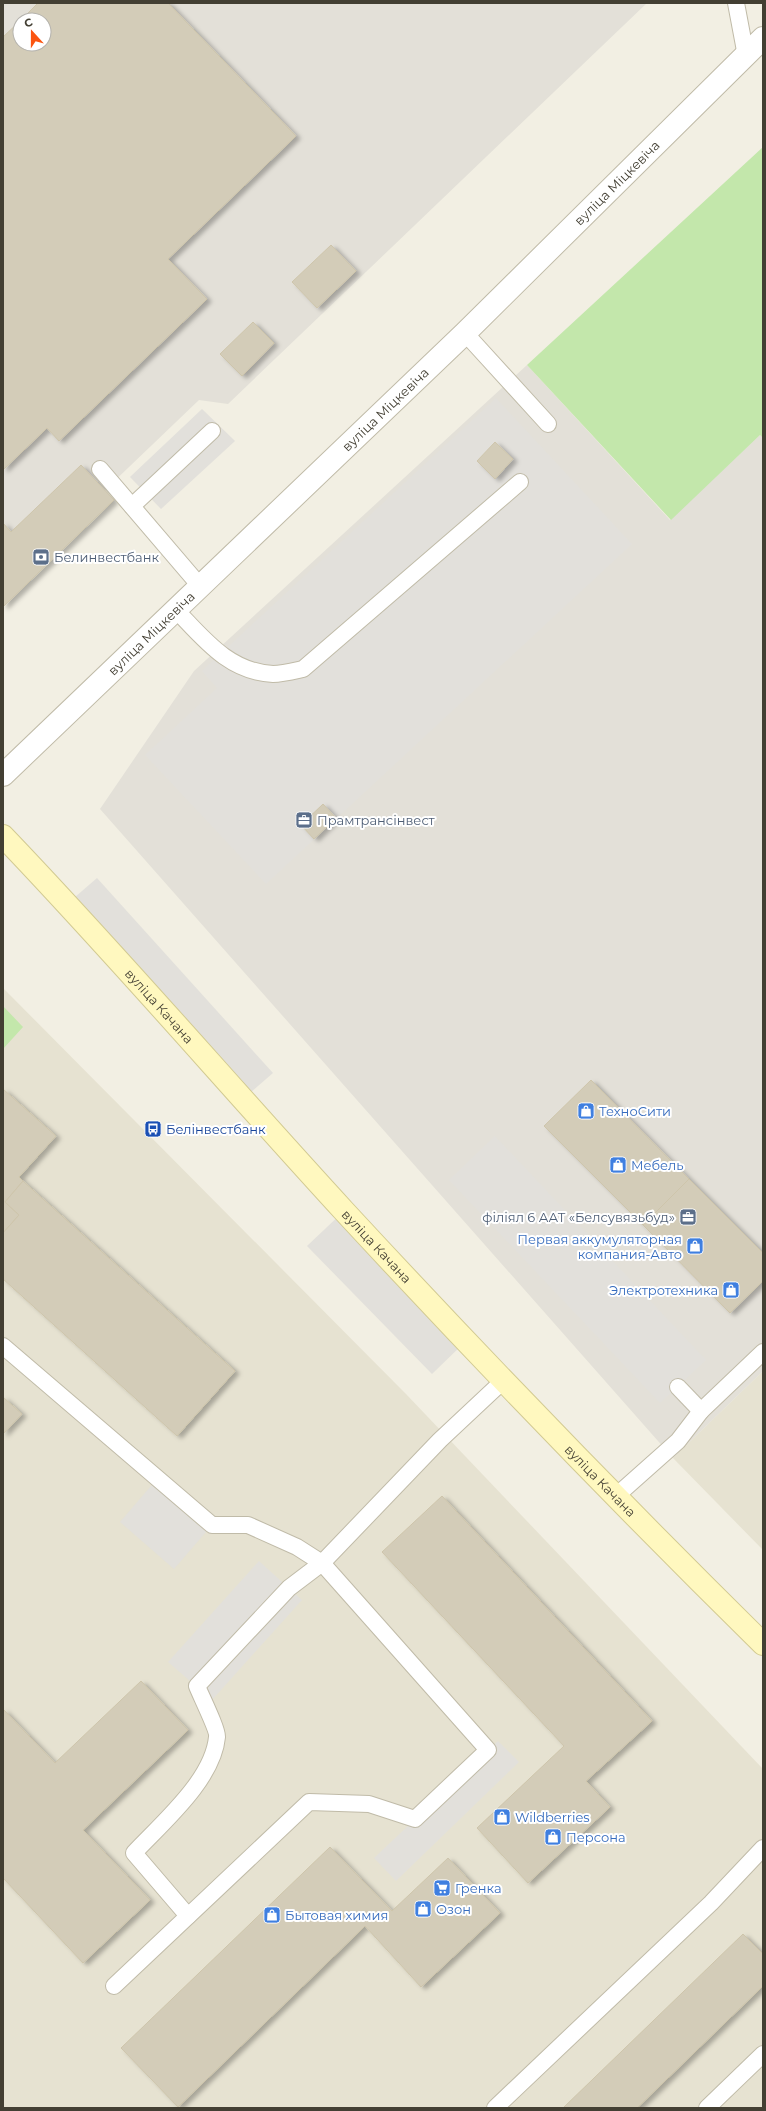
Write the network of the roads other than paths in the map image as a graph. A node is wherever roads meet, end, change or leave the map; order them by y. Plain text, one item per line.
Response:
1 (736, 3) edge
2 (763, 38) edge
3 (746, 56) junction
4 (465, 333) junction
5 (548, 424) dead end
6 (212, 431) dead end
7 (100, 469) dead end
8 (520, 482) dead end
9 (132, 506) junction
10 (200, 586) junction
11 (176, 610) junction
12 (3, 775) edge
13 (3, 836) edge
14 (3, 1346) edge
15 (763, 1352) edge
16 (503, 1381) junction
17 (678, 1387) dead end
18 (700, 1411) junction
19 (614, 1497) junction
20 (322, 1562) junction
21 (763, 1644) edge
22 (763, 1848) edge
23 (188, 1916) junction
24 (114, 1986) dead end
25 (763, 2054) edge
26 (495, 2108) edge
27 (707, 2108) edge

1 - 3 lane
2 - 3 street, вуліца Міцкевіча
3 - 4 street, вуліца Міцкевіча
4 - 5 lane
4 - 10 street, вуліца Міцкевіча
6 - 9 lane
7 - 9 lane
8 - 11 lane
9 - 10 lane
10 - 11 street, вуліца Міцкевіча
11 - 12 street, вуліца Міцкевіча
13 - 16 main road, вуліца Качана
14 - 20 lane
15 - 18 lane
16 - 19 main road, вуліца Качана
16 - 20 lane
17 - 18 lane
18 - 19 lane
19 - 21 main road, вуліца Качана
20 - 23 lane
20 - 23 lane
22 - 26 lane
23 - 24 lane
25 - 27 lane

